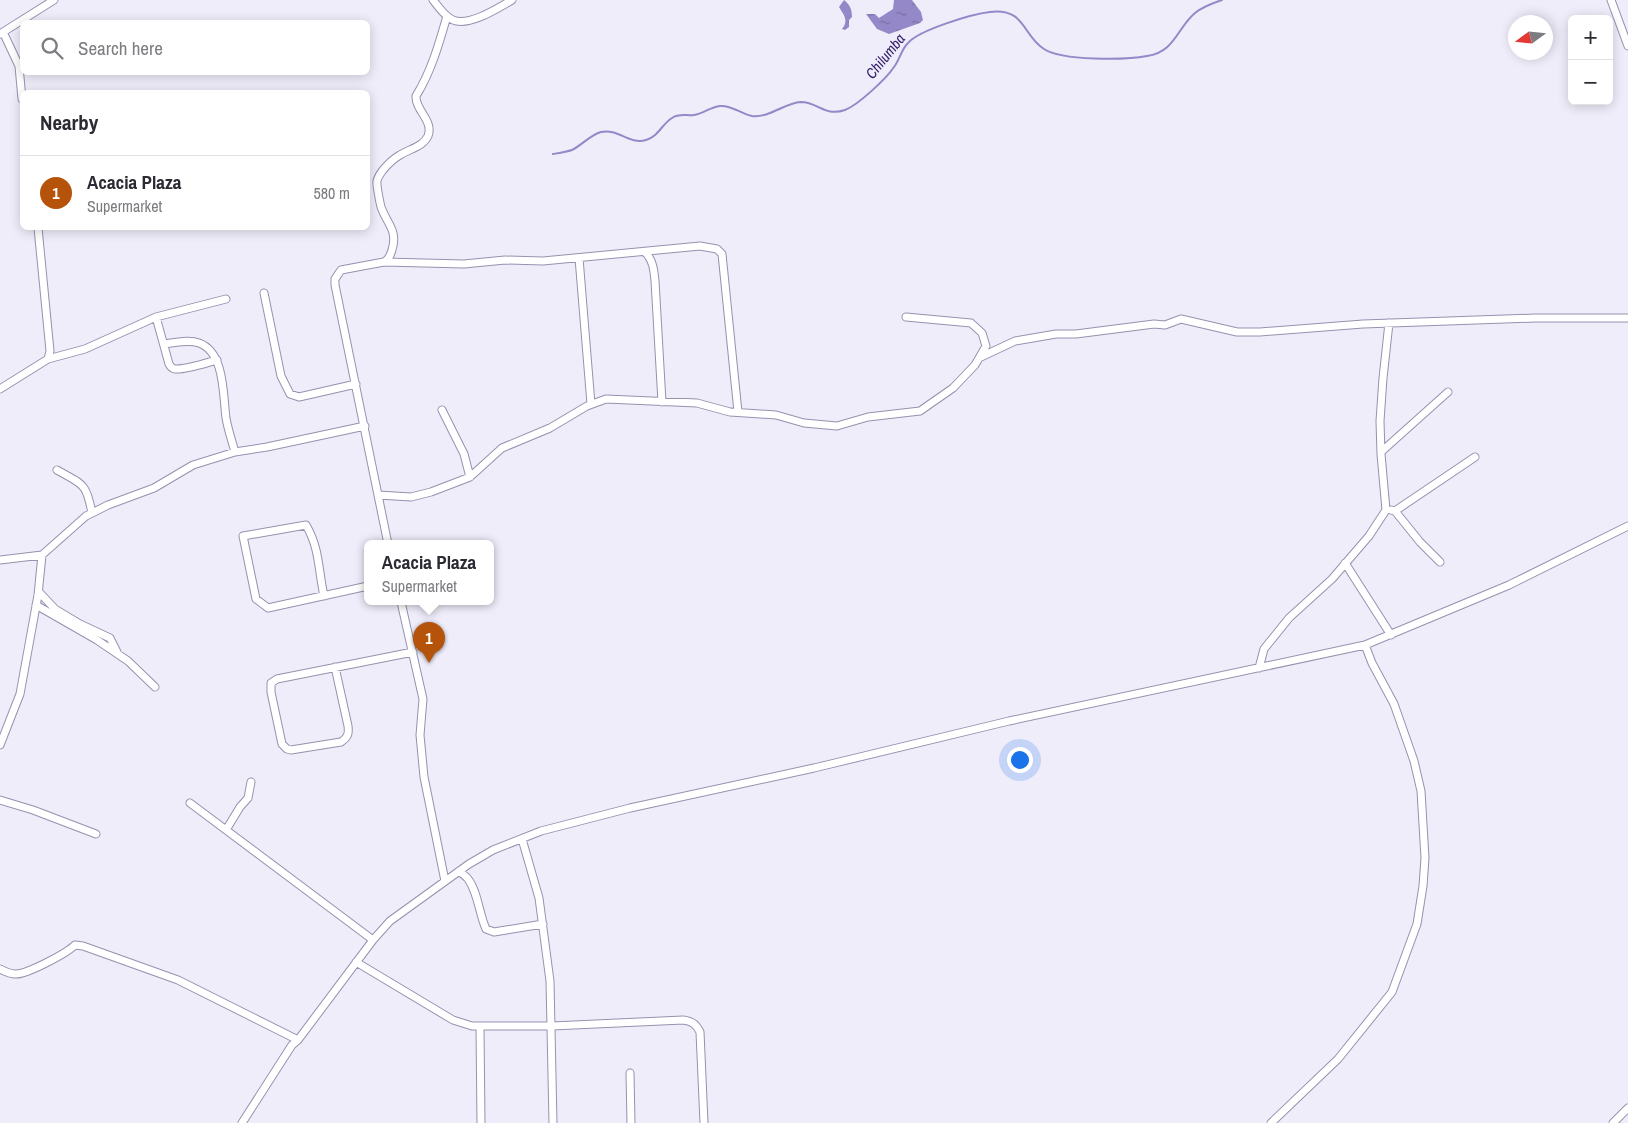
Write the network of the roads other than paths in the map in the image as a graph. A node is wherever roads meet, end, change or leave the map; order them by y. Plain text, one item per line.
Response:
1 (54, 0) edge
2 (433, 0) edge
3 (512, 0) edge
4 (1610, 0) edge
5 (447, 16) junction
6 (22, 20) edge
7 (20, 22) edge
8 (2, 33) edge
9 (1628, 46) edge
10 (21, 90) edge
11 (38, 230) edge
12 (645, 252) junction
13 (579, 258) junction
14 (384, 262) junction
15 (264, 293) dead end
16 (226, 299) dead end
17 (156, 317) junction
18 (906, 317) dead end
19 (1628, 318) edge
20 (1390, 323) junction
21 (164, 344) junction
22 (981, 357) junction
23 (48, 359) junction
24 (217, 360) junction
25 (356, 384) junction
26 (0, 389) edge
27 (1448, 392) dead end
28 (662, 402) junction
29 (591, 404) junction
30 (442, 410) dead end
31 (738, 412) junction
32 (365, 426) junction
33 (235, 452) junction
34 (1381, 452) junction
35 (1476, 457) dead end
36 (57, 470) dead end
37 (470, 477) junction
38 (378, 495) junction
39 (1386, 510) junction
40 (1395, 511) junction
41 (92, 513) junction
42 (1628, 526) edge
43 (387, 540) edge
44 (42, 555) junction
45 (0, 560) edge
46 (1440, 562) dead end
47 (1345, 564) junction
48 (364, 587) edge
49 (39, 592) junction
50 (324, 596) junction
51 (36, 605) junction
52 (402, 605) edge
53 (1391, 635) junction
54 (1365, 645) junction
55 (413, 652) junction
56 (119, 655) junction
57 (335, 667) junction
58 (1259, 668) junction
59 (155, 687) dead end
60 (0, 745) edge
61 (251, 782) dead end
62 (0, 800) edge
63 (190, 803) dead end
64 (226, 830) junction
65 (96, 834) dead end
66 (522, 838) junction
67 (459, 871) junction
68 (445, 880) junction
69 (543, 924) junction
70 (372, 940) junction
71 (356, 962) junction
72 (0, 969) edge
73 (552, 1026) junction
74 (480, 1027) junction
75 (298, 1040) junction
76 (630, 1073) dead end
77 (1628, 1108) edge
78 (242, 1123) edge
79 (481, 1123) edge
80 (553, 1123) edge
81 (631, 1123) edge
82 (704, 1123) edge
83 (1272, 1123) edge
84 (1613, 1123) edge

1 - 6 street
2 - 5 street
3 - 5 street
4 - 9 street
5 - 14 street
7 - 8 street
8 - 10 street
11 - 23 street
12 - 13 street
12 - 28 street
12 - 31 street
13 - 14 street
13 - 29 street
14 - 25 street
15 - 25 street
16 - 17 street
17 - 21 street
17 - 23 street
18 - 22 street
19 - 20 street
20 - 22 street
20 - 34 street
21 - 24 street
21 - 24 street
22 - 31 street
23 - 26 street
24 - 33 street
25 - 32 street
27 - 34 street
28 - 29 street
28 - 31 street
29 - 37 street
30 - 37 street
32 - 33 street
32 - 38 street
33 - 41 street
34 - 39 street
35 - 40 street
36 - 41 street
37 - 38 street
38 - 43 street
39 - 40 street
39 - 47 street
40 - 46 street
41 - 44 street
42 - 53 street
44 - 45 street
44 - 49 street
47 - 53 street
47 - 58 street
48 - 50 street
49 - 51 street
49 - 56 street
50 - 50 street
51 - 56 street
51 - 60 street
52 - 55 street
53 - 54 street
54 - 58 street
54 - 83 street
55 - 57 street
55 - 68 street
56 - 59 street
57 - 57 street
58 - 66 street
61 - 64 street
62 - 65 street
63 - 64 street
64 - 70 street
66 - 67 street
66 - 69 street
67 - 68 street
67 - 69 street
68 - 70 street
69 - 73 street
70 - 71 street
71 - 74 street
71 - 75 street
72 - 75 street
73 - 74 street
73 - 80 street
73 - 82 street
74 - 79 street
75 - 78 street
76 - 81 street
77 - 84 street

